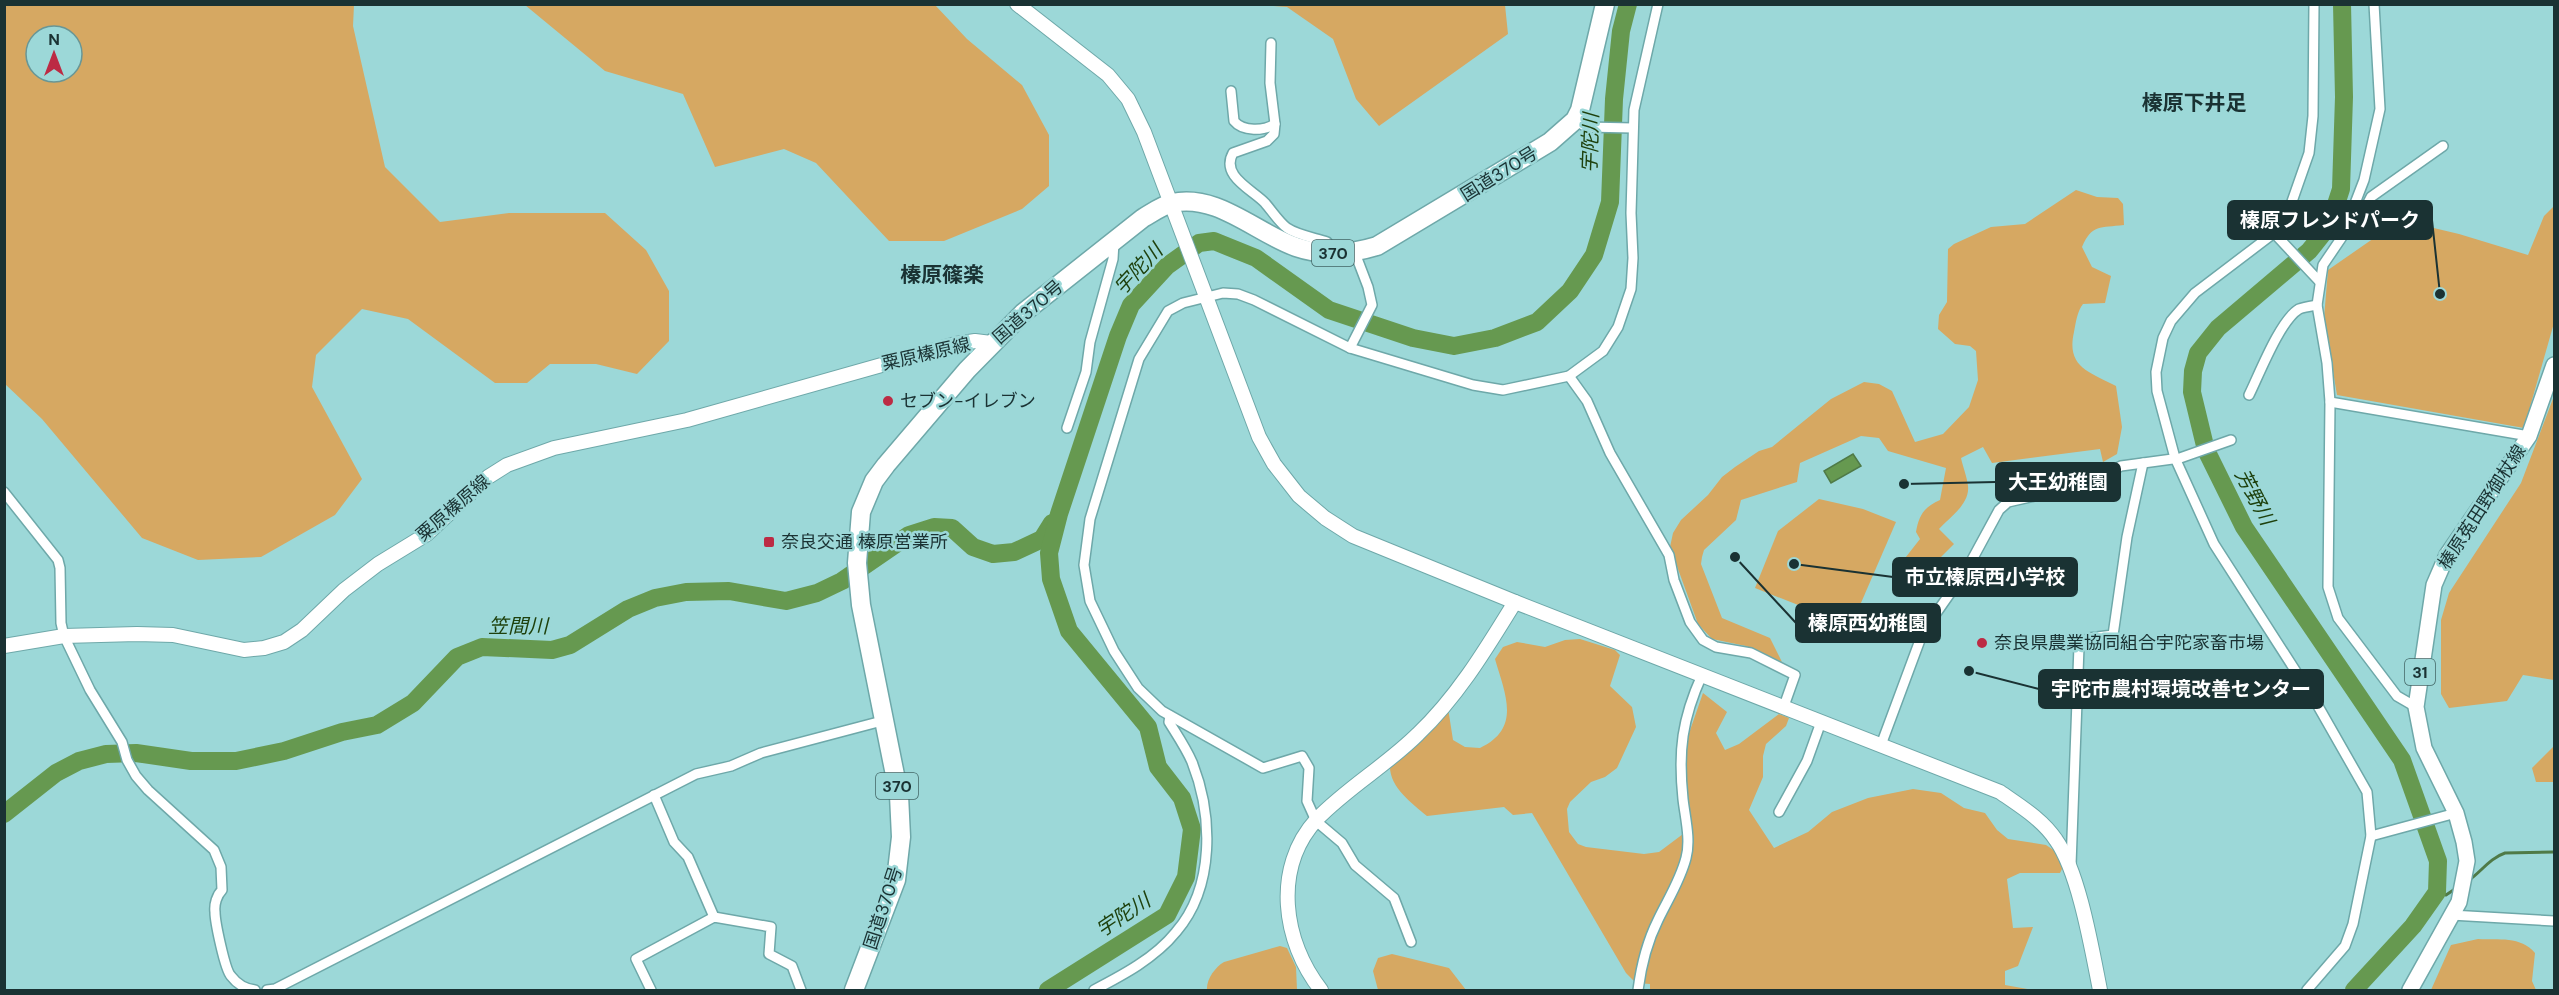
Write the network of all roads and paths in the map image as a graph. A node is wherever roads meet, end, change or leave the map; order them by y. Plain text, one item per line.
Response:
1 (1017, 4) edge
2 (1605, 4) edge
3 (1658, 4) edge
4 (2314, 4) edge
5 (2374, 4) edge
6 (1271, 43) dead end
7 (1231, 91) dead end
8 (1581, 123) junction
9 (1275, 124) junction
10 (1632, 128) junction
11 (2443, 147) dead end
12 (1174, 211) junction
13 (2344, 234) junction
14 (2277, 236) junction
15 (1114, 242) junction
16 (1328, 253) junction
17 (1355, 253) junction
18 (2319, 281) junction
19 (1205, 293) junction
20 (2317, 305) junction
21 (992, 343) junction
22 (1352, 345) junction
23 (2554, 365) edge
24 (1569, 376) junction
25 (2249, 395) dead end
26 (2330, 402) junction
27 (1067, 428) dead end
28 (2529, 436) junction
29 (2230, 440) dead end
30 (2177, 458) junction
31 (2143, 463) junction
32 (4, 492) edge
33 (1515, 602) junction
34 (64, 636) junction
35 (4, 646) edge
36 (1702, 675) junction
37 (1784, 706) junction
38 (2416, 707) junction
39 (1170, 716) junction
40 (882, 722) junction
41 (1821, 722) junction
42 (1881, 746) junction
43 (654, 795) junction
44 (1779, 812) dead end
45 (2451, 815) junction
46 (1316, 821) junction
47 (2371, 836) junction
48 (2071, 868) junction
49 (2451, 915) junction
50 (714, 917) junction
51 (2554, 921) edge
52 (1411, 942) dead end
53 (255, 990) edge
54 (267, 990) edge
55 (651, 990) edge
56 (801, 990) edge
57 (855, 990) edge
58 (1094, 990) edge
59 (1321, 990) edge
60 (1638, 990) edge
61 (2100, 990) edge
62 (2307, 990) edge
63 (2410, 990) edge

1 - 12 street
2 - 8 highway, 国道370号 / 370
3 - 10 street
4 - 14 street
5 - 13 street
6 - 9 street
7 - 9 street
8 - 10 street
8 - 17 highway, 国道370号 / 370
9 - 16 street
10 - 24 street
11 - 13 street
12 - 15 highway, 国道370号 / 370
12 - 16 highway, 国道370号 / 370
12 - 19 street
13 - 18 street
14 - 18 street
14 - 30 street
15 - 21 highway, 国道370号 / 370
15 - 27 street
16 - 17 highway, 国道370号 / 370
17 - 22 street
18 - 20 street
19 - 22 street
19 - 33 street
19 - 39 street
20 - 25 street
20 - 26 street
21 - 34 street, 粟原榛原線
21 - 40 highway, 国道370号 / 370
22 - 24 street
23 - 28 main road, 榛原菟田野御杖線 / 31
24 - 37 street
26 - 28 street
26 - 38 street
28 - 38 main road, 榛原菟田野御杖線 / 31
29 - 30 street
30 - 31 street
30 - 47 street
31 - 42 street
31 - 48 street
32 - 34 street
33 - 36 street
33 - 46 street
34 - 35 street, 粟原榛原線
34 - 53 street
36 - 37 street
36 - 60 street
37 - 41 street
38 - 45 main road, 榛原菟田野御杖線 / 31
39 - 46 street
39 - 58 street
40 - 43 street
40 - 57 highway, 国道370号 / 370
41 - 42 street
41 - 44 street
42 - 48 street
43 - 50 street
43 - 54 street
45 - 47 street
45 - 49 main road, 榛原菟田野御杖線 / 31
46 - 52 street
46 - 59 street
47 - 62 street
48 - 61 street
49 - 51 street
49 - 63 main road, 榛原菟田野御杖線 / 31
50 - 55 street
50 - 56 street

